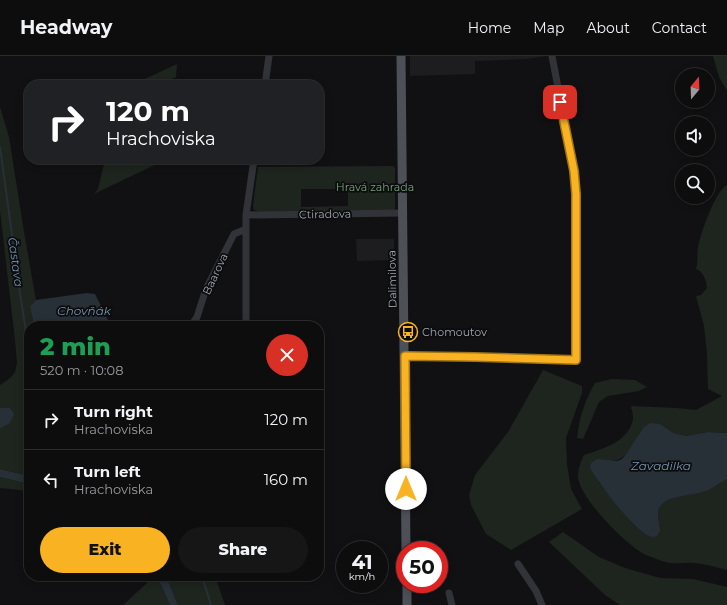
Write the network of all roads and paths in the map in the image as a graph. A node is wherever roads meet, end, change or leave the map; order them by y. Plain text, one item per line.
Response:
1 (269, 56) edge
2 (401, 56) edge
3 (552, 56) edge
4 (266, 80) edge
5 (253, 164) edge
6 (403, 213) junction
7 (246, 215) junction
8 (246, 229) junction
9 (194, 321) edge
10 (246, 321) edge
11 (405, 356) junction
12 (406, 541) edge
13 (518, 564) dead end
14 (407, 593) edge
15 (450, 593) dead end
16 (407, 605) edge
17 (452, 605) edge
18 (542, 605) edge

1 - 4 street
2 - 6 main road, Dalimilova
3 - 11 street
5 - 7 street, Baarova
6 - 7 street, Ctiradova
6 - 11 main road, Dalimilova
7 - 8 street, Baarova
8 - 9 street, Baarova
8 - 10 street, Baarova
11 - 12 main road, Dalimilova
13 - 18 street
14 - 16 main road
15 - 17 street

